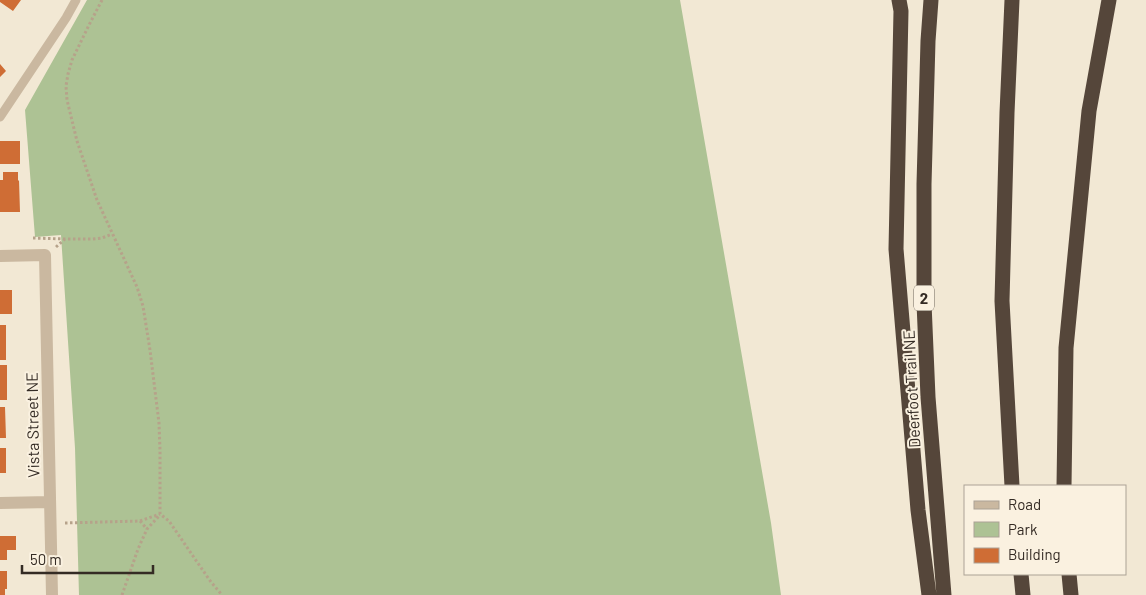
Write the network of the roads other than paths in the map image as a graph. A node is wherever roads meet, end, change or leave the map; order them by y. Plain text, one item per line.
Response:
1 (76, 0) edge
2 (899, 0) edge
3 (930, 0) edge
4 (1012, 0) edge
5 (1109, 0) edge
6 (0, 117) edge
7 (0, 256) edge
8 (1012, 485) edge
9 (1064, 485) edge
10 (50, 502) junction
11 (0, 503) edge
12 (1021, 575) edge
13 (1069, 575) edge
14 (52, 595) edge
15 (928, 595) edge
16 (944, 595) edge
17 (1023, 595) edge
18 (1071, 595) edge

1 - 6 lane
2 - 15 highway
3 - 16 highway, Deerfoot Trail NE / 2
4 - 8 highway
5 - 9 highway
7 - 10 street, Vista Street NE
10 - 11 street
10 - 14 street, Vista Street NE
12 - 17 highway
13 - 18 highway

